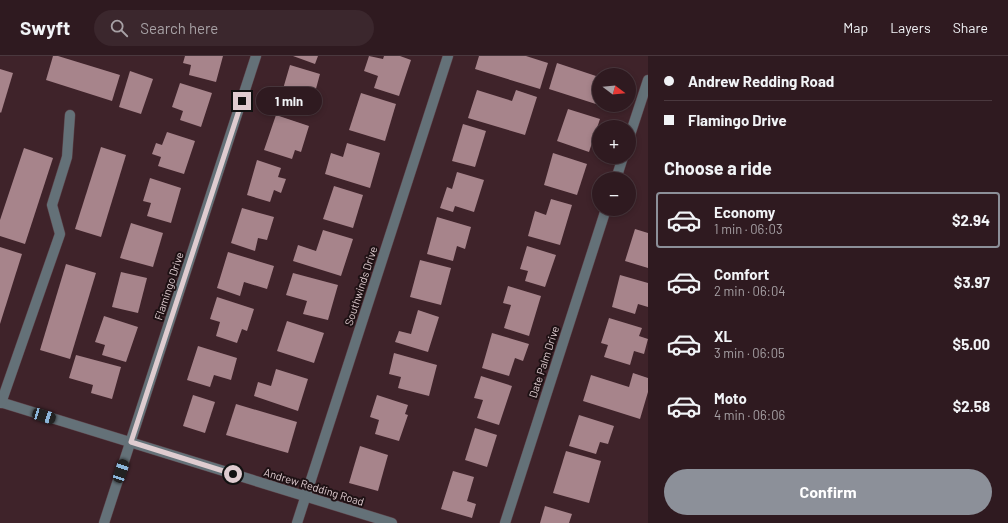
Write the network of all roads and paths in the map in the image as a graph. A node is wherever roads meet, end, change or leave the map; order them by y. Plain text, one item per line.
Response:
1 (256, 56) edge
2 (448, 56) edge
3 (648, 80) edge
4 (70, 115) dead end
5 (635, 120) edge
6 (604, 216) edge
7 (1, 403) edge
8 (131, 442) junction
9 (306, 496) junction
10 (104, 523) edge
11 (297, 523) edge
12 (392, 523) edge
13 (505, 523) edge

1 - 8 street, Flamingo Drive
2 - 9 street, Southwinds Drive
3 - 5 street
4 - 7 street
6 - 13 street, Date Palm Drive
7 - 8 street, Andrew Redding Road
8 - 9 street, Andrew Redding Road
8 - 10 street, Flamingo Drive
9 - 11 street, Southwinds Drive
9 - 12 street, Andrew Redding Road

